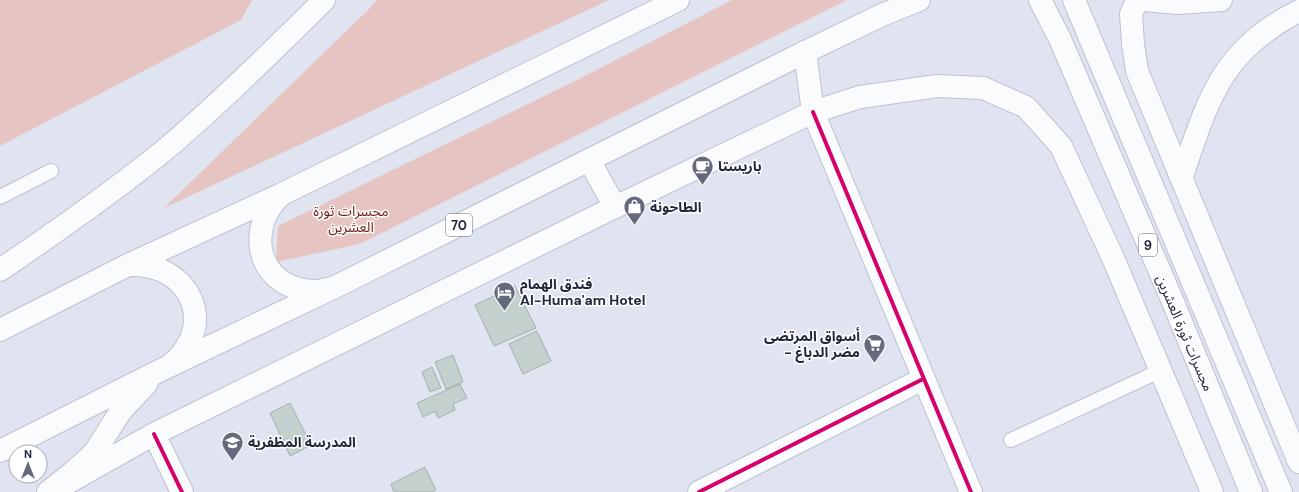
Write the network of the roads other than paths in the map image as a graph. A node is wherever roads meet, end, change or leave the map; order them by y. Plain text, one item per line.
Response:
1 (324, 0) edge
2 (678, 0) edge
3 (919, 0) edge
4 (1040, 0) edge
5 (1074, 0) edge
6 (1137, 0) edge
7 (1144, 0) edge
8 (1221, 0) edge
9 (1299, 11) edge
10 (806, 52) junction
11 (813, 112) junction
12 (589, 160) junction
13 (51, 171) dead end
14 (1182, 176) junction
15 (282, 194) junction
16 (0, 197) edge
17 (615, 207) junction
18 (128, 265) junction
19 (0, 270) edge
20 (339, 285) junction
21 (0, 330) edge
22 (163, 369) junction
23 (1162, 370) junction
24 (923, 379) junction
25 (154, 434) junction
26 (1011, 440) dead end
27 (0, 451) edge
28 (1299, 462) edge
29 (49, 492) edge
30 (182, 492) edge
31 (699, 492) edge
32 (971, 492) edge
33 (1212, 492) edge
34 (1251, 492) edge
35 (1281, 492) edge

1 - 19 main road
2 - 15 main road
3 - 10 main road, 70
4 - 34 main road, مجسرات ثورة العشرين / 9
5 - 35 main road, مجسرات ثورة العشرين / 9
6 - 14 main road
7 - 8 main road
9 - 14 main road
10 - 11 main road
10 - 12 main road, 70
11 - 17 main road
11 - 23 main road
11 - 24 main road
12 - 17 main road
12 - 20 main road, 70
13 - 16 lane
14 - 28 main road
15 - 18 main road
15 - 20 main road
17 - 25 main road
18 - 21 main road
18 - 22 main road
20 - 22 main road, 70
22 - 27 main road, 70
22 - 29 main road
23 - 26 lane
23 - 33 main road
24 - 31 main road
24 - 32 main road
25 - 29 main road
25 - 30 main road

